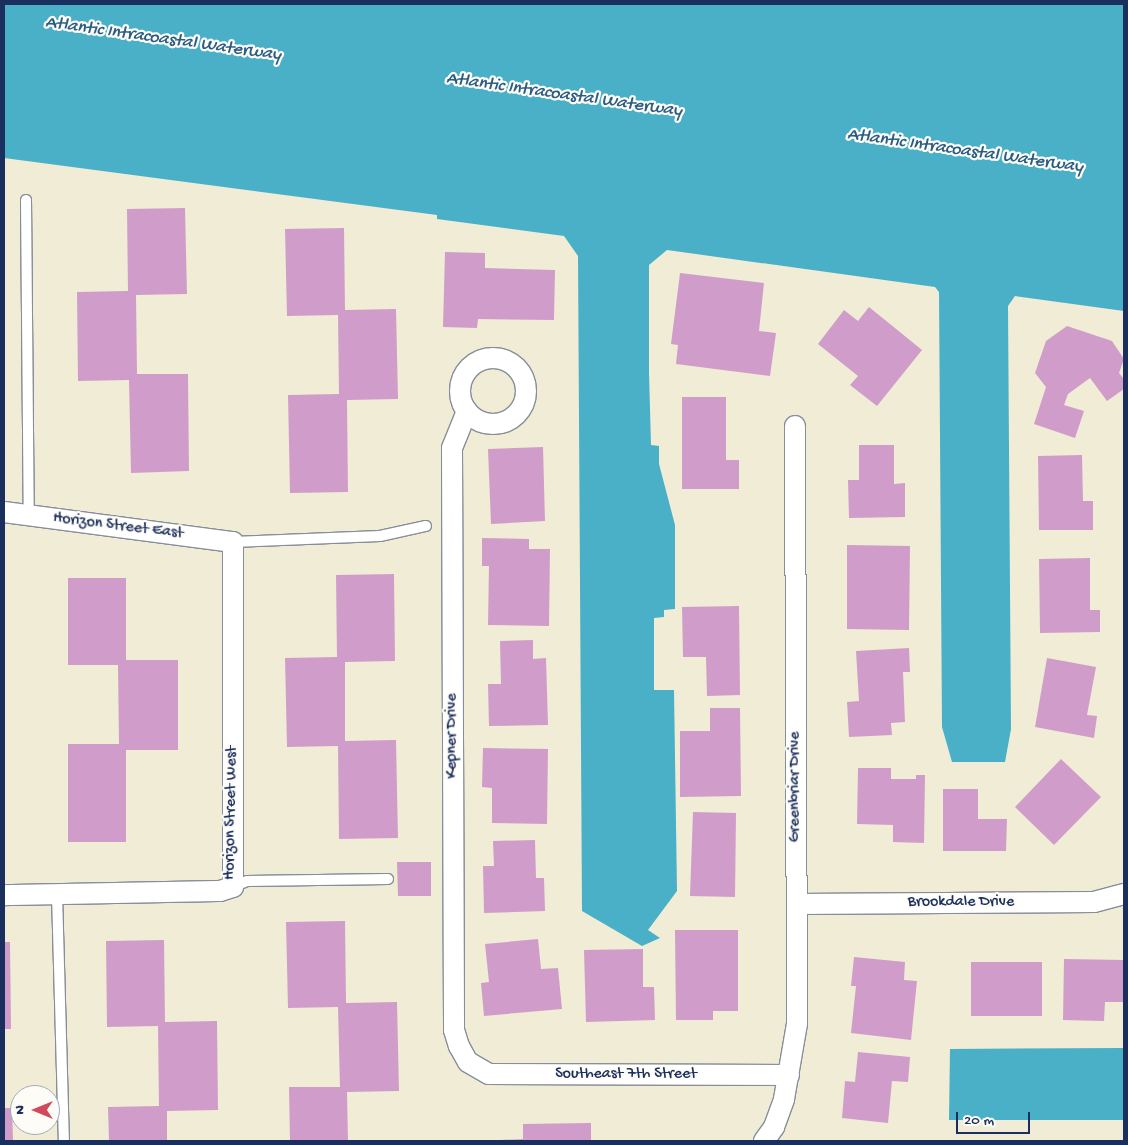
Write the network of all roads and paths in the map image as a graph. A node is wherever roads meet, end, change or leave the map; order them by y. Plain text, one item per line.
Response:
1 (26, 200) dead end
2 (467, 412) dead end
3 (795, 426) dead end
4 (4, 512) edge
5 (28, 515) junction
6 (426, 526) dead end
7 (233, 542) junction
8 (388, 879) dead end
9 (233, 887) junction
10 (57, 894) junction
11 (1124, 894) edge
12 (4, 895) edge
13 (797, 904) junction
14 (468, 1062) joint
15 (789, 1075) junction
16 (64, 1141) edge
17 (764, 1141) edge

1 - 5 lane
2 - 14 street, Kepner Drive
3 - 13 street, Greenbriar Drive
4 - 5 street, Horizon Street East
5 - 7 street, Horizon Street East
6 - 7 lane
7 - 9 street, Horizon Street West
8 - 9 lane
9 - 10 street, Horizon Street West
10 - 12 street, Horizon Street West
10 - 16 lane
11 - 13 street, Brookdale Drive
13 - 15 street, Greenbriar Drive
14 - 15 street, Southeast 7th Street
15 - 17 street, Greenbriar Drive

